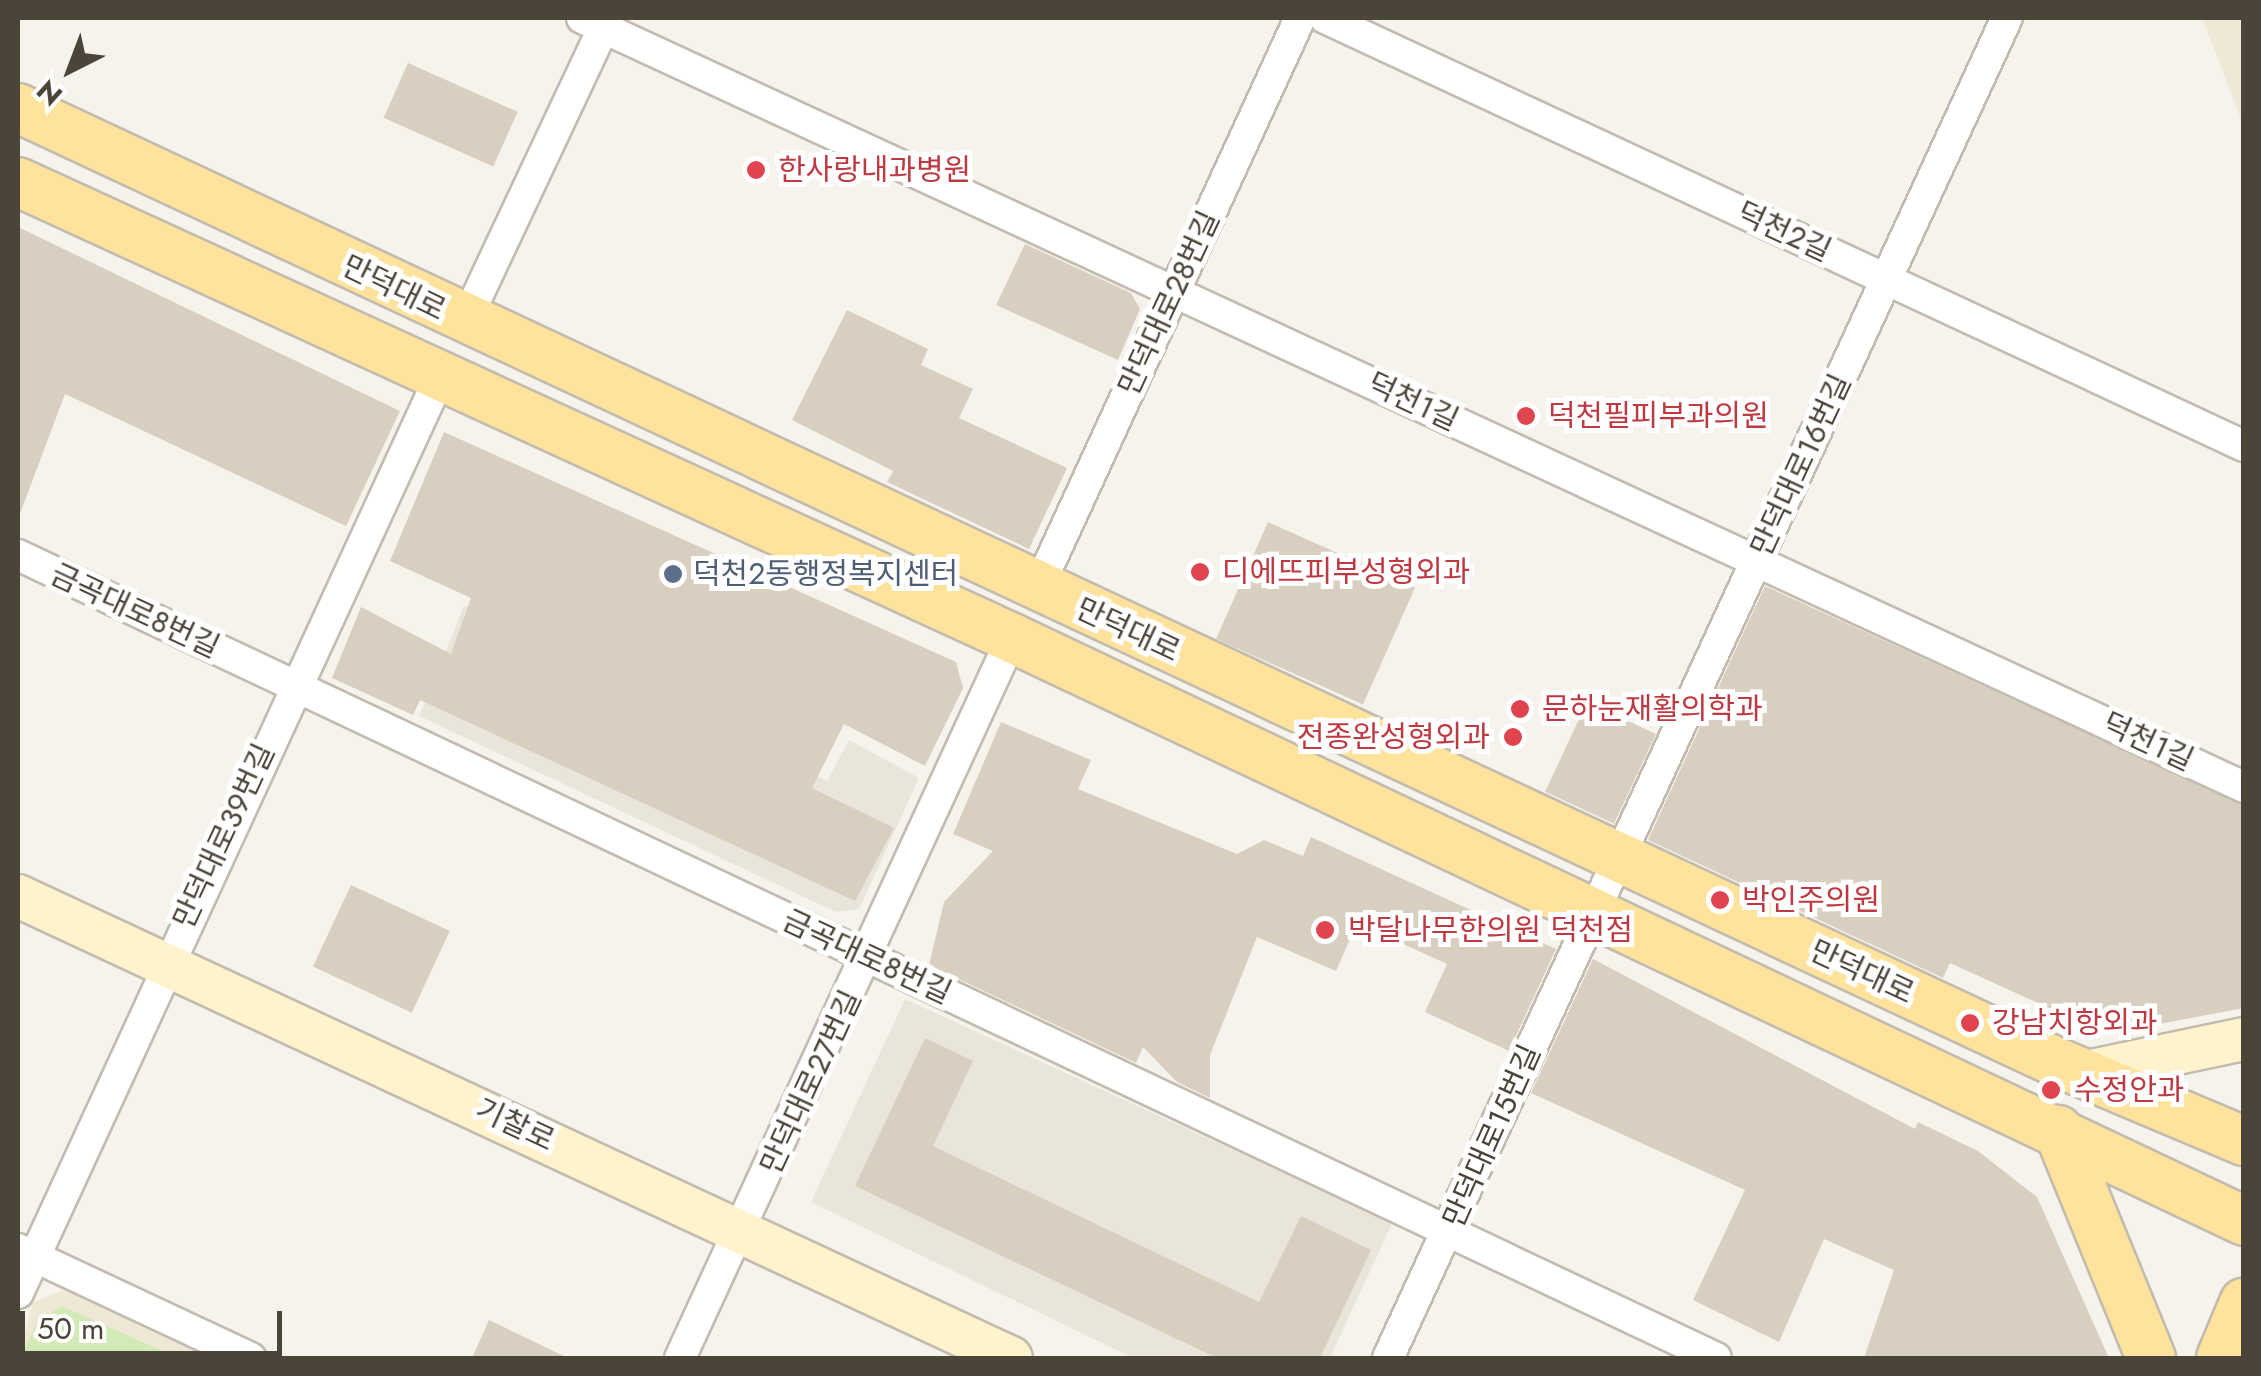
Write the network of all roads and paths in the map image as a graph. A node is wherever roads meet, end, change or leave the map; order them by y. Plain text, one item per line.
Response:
1 (1300, 18) edge
2 (1325, 18) edge
3 (2007, 18) edge
4 (598, 21) edge
5 (18, 108) edge
6 (18, 182) edge
7 (1886, 280) junction
8 (1174, 292) junction
9 (465, 322) junction
10 (438, 381) junction
11 (2244, 446) edge
12 (18, 556) edge
13 (1757, 561) junction
14 (1038, 588) junction
15 (1012, 638) junction
16 (294, 686) junction
17 (2244, 787) edge
18 (1620, 860) junction
19 (18, 896) edge
20 (1593, 912) junction
21 (868, 958) junction
22 (164, 964) junction
23 (2244, 1039) edge
24 (2082, 1073) junction
25 (2058, 1130) junction
26 (2244, 1141) edge
27 (2244, 1221) edge
28 (743, 1230) junction
29 (1448, 1232) junction
30 (26, 1253) edge
31 (18, 1293) edge
32 (2244, 1304) edge
33 (251, 1358) edge
34 (680, 1358) edge
35 (1011, 1358) edge
36 (1388, 1358) edge
37 (1716, 1358) edge
38 (2151, 1358) edge
39 (2221, 1358) edge

1 - 8 street, 만덕대로28번길
2 - 7 street, 덕천2길
3 - 7 street, 만덕대로16번길
4 - 8 street, 덕천1길
4 - 9 street
5 - 9 main road, 만덕대로
6 - 10 main road, 만덕대로
7 - 11 street, 덕천2길
7 - 13 street, 만덕대로16번길
8 - 13 street, 덕천1길
8 - 14 street, 만덕대로28번길
9 - 14 main road, 만덕대로
10 - 15 main road, 만덕대로
10 - 16 street, 만덕대로39번길
12 - 16 street, 금곡대로8번길
13 - 17 street, 덕천1길
13 - 18 street, 만덕대로16번길
14 - 18 main road, 만덕대로
15 - 20 main road, 만덕대로
15 - 21 street, 만덕대로27번길
16 - 21 street, 금곡대로8번길
16 - 22 street, 만덕대로39번길
18 - 20 street, 만덕대로16번길
18 - 24 main road, 만덕대로
19 - 22 street, 기찰로
20 - 25 main road, 만덕대로
20 - 29 street, 만덕대로15번길
21 - 28 street, 만덕대로27번길
21 - 29 street, 금곡대로8번길
22 - 28 street, 기찰로
22 - 30 street, 만덕대로39번길
23 - 24 street
24 - 26 main road, 만덕대로
25 - 27 main road, 만덕대로
25 - 38 main road
28 - 34 street, 만덕대로27번길
28 - 35 street, 기찰로
29 - 36 street, 만덕대로15번길
29 - 37 street, 금곡대로8번길
30 - 31 street, 만덕대로39번길
30 - 33 street
32 - 39 main road

